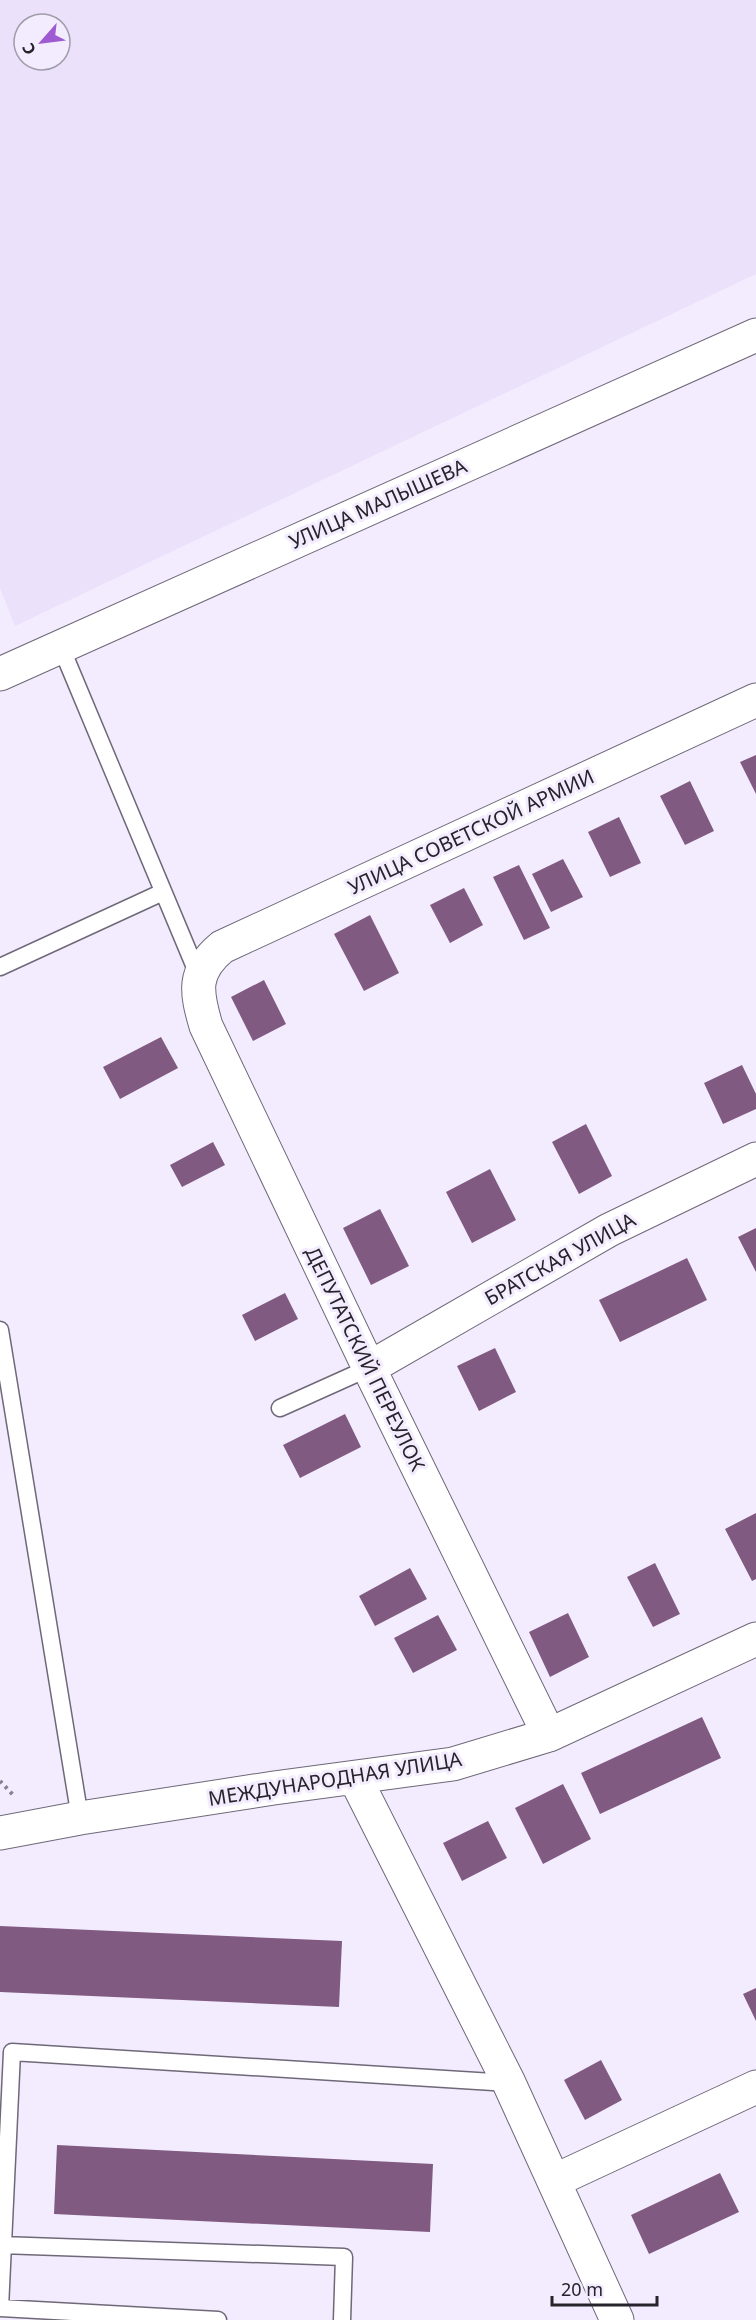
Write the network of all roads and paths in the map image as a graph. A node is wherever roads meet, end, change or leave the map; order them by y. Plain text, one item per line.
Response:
1 (756, 335) edge
2 (61, 647) junction
3 (0, 674) edge
4 (756, 700) edge
5 (163, 892) junction
6 (0, 967) edge
7 (200, 978) junction
8 (756, 1159) edge
9 (0, 1330) edge
10 (369, 1368) junction
11 (280, 1408) dead end
12 (756, 1639) edge
13 (549, 1735) junction
14 (355, 1778) junction
15 (80, 1818) junction
16 (0, 1833) edge
17 (509, 2083) junction
18 (756, 2087) edge
19 (554, 2181) junction
20 (1, 2245) edge
21 (218, 2320) edge
22 (342, 2320) edge
23 (616, 2320) edge

1 - 2 street, УЛИЦА МАЛЫШЕВА
2 - 3 street, УЛИЦА МАЛЫШЕВА
2 - 5 lane
4 - 7 street, УЛИЦА СОВЕТСКОЙ АРМИИ
5 - 6 lane
5 - 7 lane
7 - 10 street, ДЕПУТАТСКИЙ ПЕРЕУЛОК
8 - 10 street, БРАТСКАЯ УЛИЦА
9 - 15 lane
10 - 11 lane
10 - 13 street, ДЕПУТАТСКИЙ ПЕРЕУЛОК
12 - 13 street, МЕЖДУНАРОДНАЯ УЛИЦА
13 - 14 street, МЕЖДУНАРОДНАЯ УЛИЦА
14 - 15 street, МЕЖДУНАРОДНАЯ УЛИЦА
14 - 17 street
15 - 16 street, МЕЖДУНАРОДНАЯ УЛИЦА
17 - 19 street
17 - 20 lane
18 - 19 street
19 - 23 street
20 - 21 lane
20 - 22 lane

